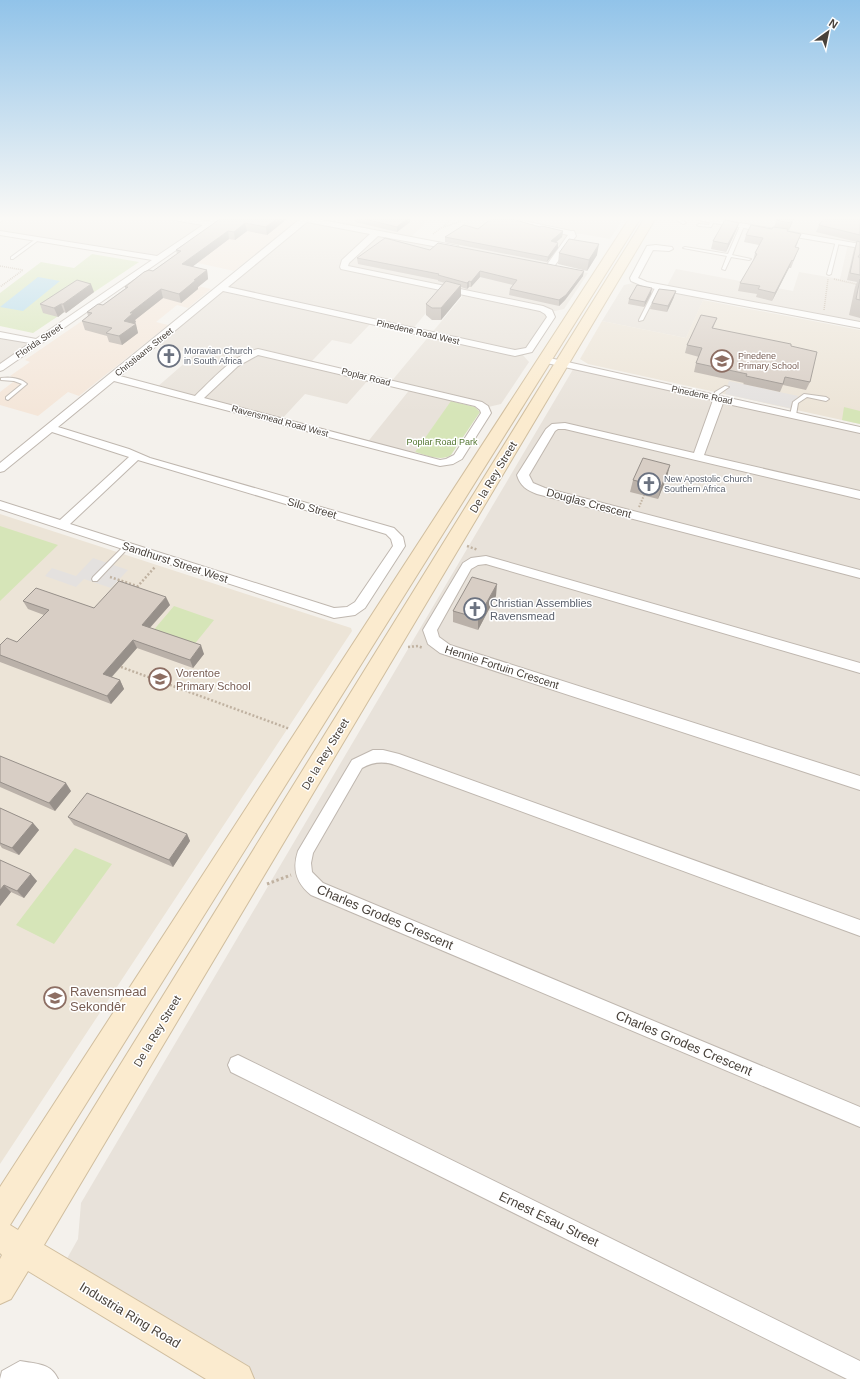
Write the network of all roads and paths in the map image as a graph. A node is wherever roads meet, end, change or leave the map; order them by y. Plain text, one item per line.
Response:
1 (123, 283) edge
2 (227, 283) edge
3 (419, 283) edge
4 (598, 283) edge
5 (606, 283) edge
6 (643, 283) edge
7 (828, 283) edge
8 (658, 287) junction
9 (221, 288) junction
10 (822, 318) junction
11 (642, 320) dead end
12 (860, 326) edge
13 (0, 335) edge
14 (38, 342) junction
15 (553, 362) junction
16 (0, 368) edge
17 (112, 377) junction
18 (1, 380) edge
19 (727, 387) dead end
20 (8, 398) dead end
21 (717, 398) junction
22 (826, 399) dead end
23 (198, 400) junction
24 (793, 415) junction
25 (50, 428) junction
26 (860, 430) edge
27 (136, 456) junction
28 (698, 457) junction
29 (449, 462) joint
30 (0, 469) edge
31 (645, 493) edge
32 (860, 495) edge
33 (0, 505) edge
34 (636, 515) junction
35 (62, 525) junction
36 (127, 546) junction
37 (157, 565) dead end
38 (860, 574) edge
39 (98, 576) joint
40 (138, 586) junction
41 (134, 590) edge
42 (350, 612) joint
43 (406, 647) dead end
44 (430, 650) dead end
45 (121, 667) dead end
46 (860, 668) edge
47 (290, 729) dead end
48 (860, 783) edge
49 (293, 874) dead end
50 (267, 884) dead end
51 (860, 928) edge
52 (238, 1065) dead end
53 (860, 1117) edge
54 (0, 1214) edge
55 (12, 1243) edge
56 (0, 1288) edge
57 (860, 1373) edge
58 (44, 1378) edge
59 (10, 1379) edge
60 (237, 1379) edge

1 - 14 street, Florida Street
2 - 9 street, Christiaans Street
3 - 9 street, Pinedene Road West
4 - 15 main road, De la Rey Street
5 - 15 main road, De la Rey Street
6 - 8 street
7 - 10 path
8 - 10 street
8 - 11 lane
9 - 17 street, Christiaans Street
10 - 12 street
13 - 14 street
14 - 16 street, Florida Street
15 - 21 street, Pinedene Road
15 - 54 main road, De la Rey Street
15 - 55 main road, De la Rey Street
17 - 23 street, Ravensmead Road West
17 - 25 street, Christiaans Street
18 - 20 lane
19 - 21 lane
21 - 24 street, Pinedene Road
21 - 28 street
22 - 24 lane
23 - 29 street, Ravensmead Road West
23 - 29 street, Poplar Road
24 - 26 street, Pinedene Road
25 - 27 street, Silo Street
25 - 30 street, Christiaans Street
27 - 35 street
27 - 42 street, Silo Street
28 - 32 street, Douglas Crescent
28 - 34 street, Douglas Crescent
31 - 34 path
33 - 35 street, Sandhurst Street West
34 - 38 street, Douglas Crescent
35 - 36 street, Sandhurst Street West
36 - 39 lane
36 - 42 street, Sandhurst Street West
37 - 40 path
39 - 40 path
40 - 41 path
43 - 44 path
45 - 47 path
46 - 48 street, Hennie Fortuin Crescent
49 - 50 path
51 - 53 street, Charles Grodes Crescent
52 - 57 street, Ernest Esau Street
55 - 56 main road, De la Rey Street
55 - 60 main road, Industria Ring Road
58 - 59 street

